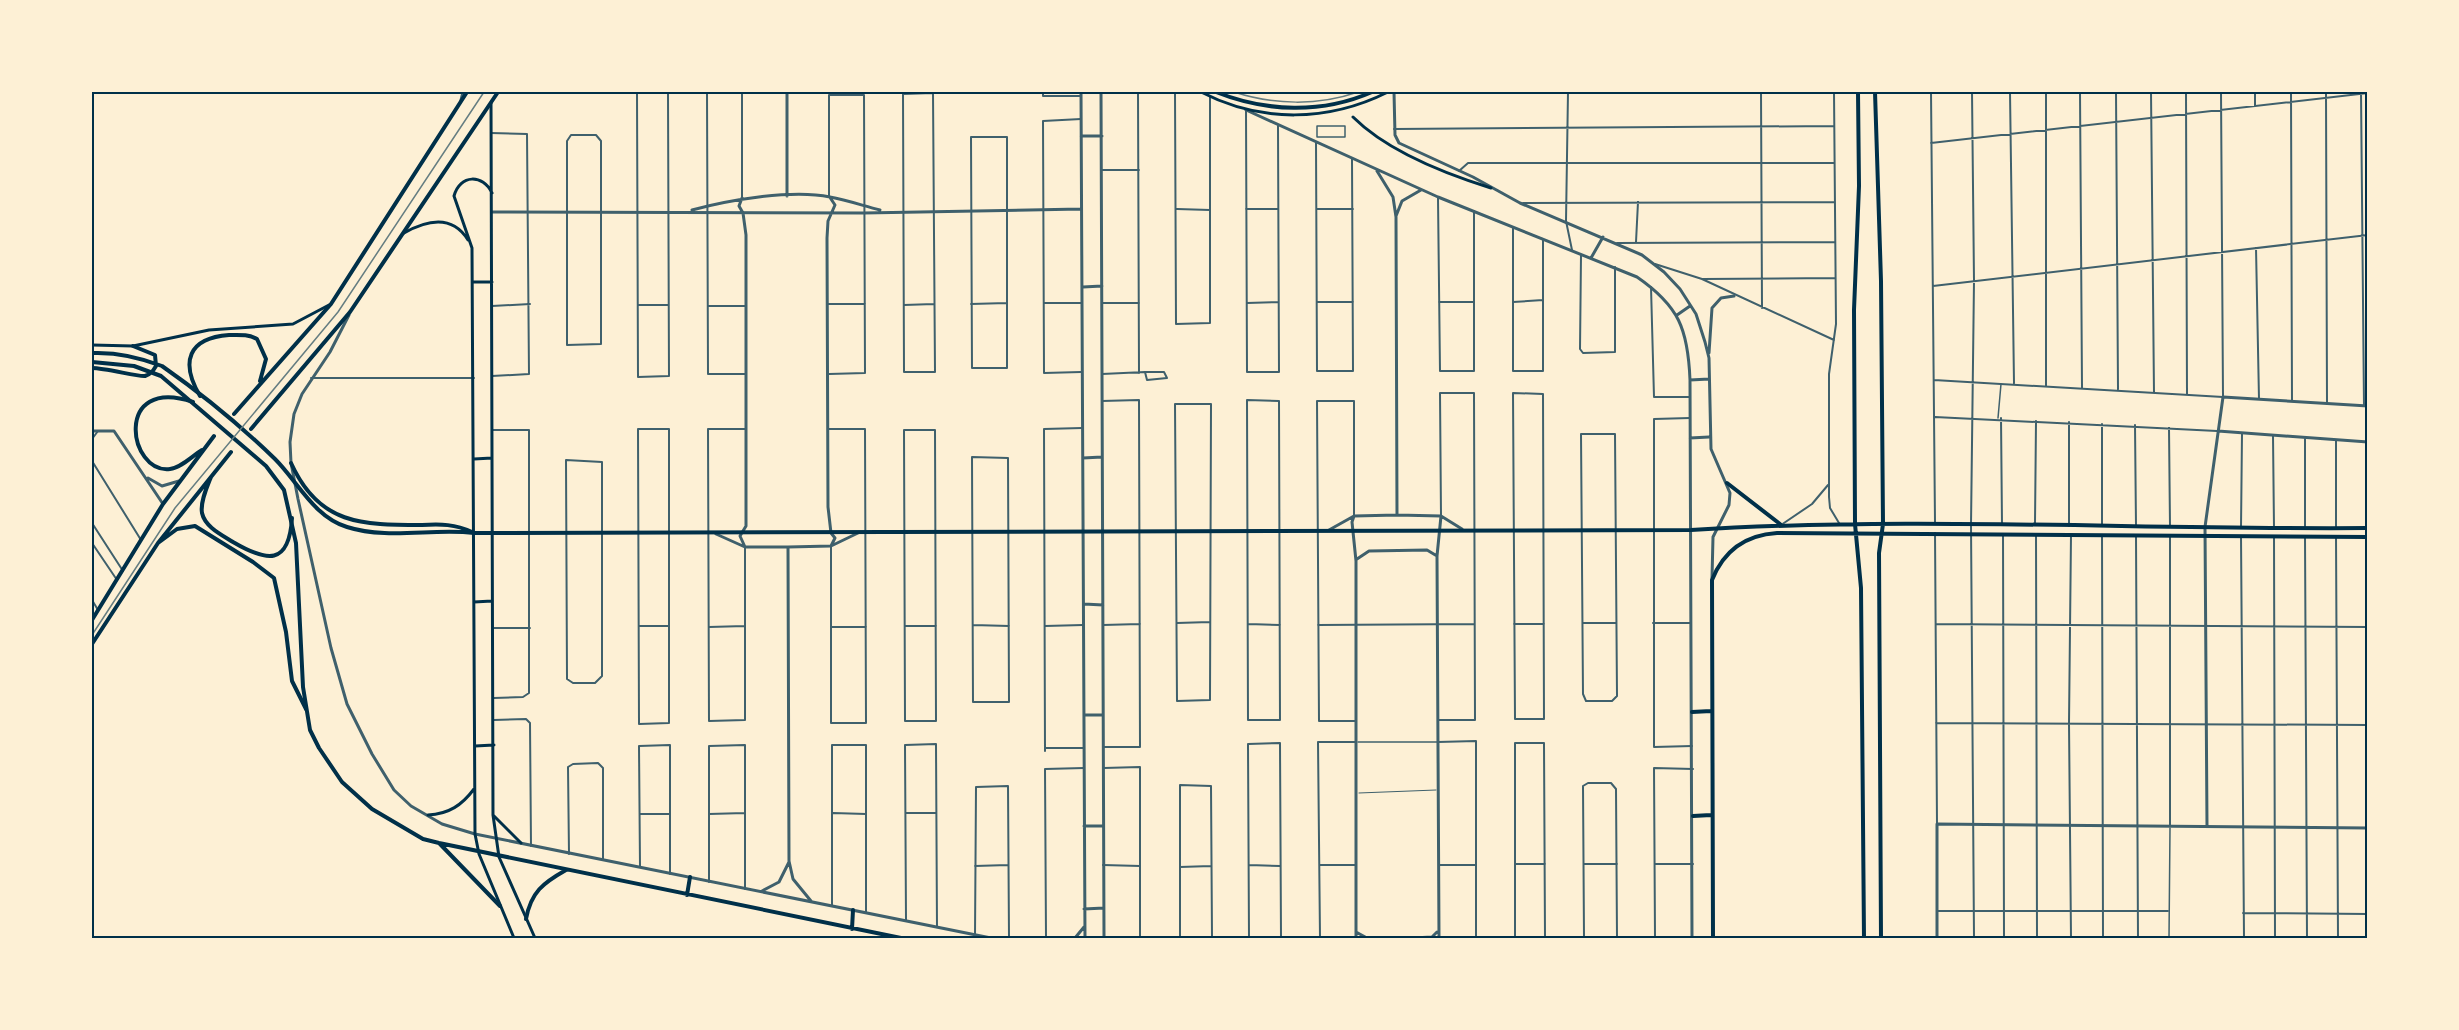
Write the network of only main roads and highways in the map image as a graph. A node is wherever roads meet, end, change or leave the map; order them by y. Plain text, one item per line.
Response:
1 (465, 92) edge
2 (498, 92) edge
3 (1201, 92) edge
4 (1216, 92) edge
5 (1372, 92) edge
6 (1389, 92) edge
7 (1858, 92) edge
8 (1875, 92) edge
9 (492, 101) junction
10 (1353, 117) dead end
11 (1491, 188) road end
12 (493, 195) junction
13 (400, 236) junction
14 (472, 248) junction
15 (472, 282) junction
16 (492, 282) junction
17 (331, 304) junction
18 (92, 345) edge
19 (133, 346) junction
20 (92, 353) edge
21 (92, 362) edge
22 (92, 368) edge
23 (255, 389) junction
24 (200, 396) junction
25 (193, 402) junction
26 (234, 414) dead end
27 (251, 429) dead end
28 (214, 436) dead end
29 (205, 448) junction
30 (231, 452) dead end
31 (492, 458) junction
32 (474, 459) junction
33 (291, 463) road end
34 (211, 475) junction
35 (1727, 483) road end
36 (292, 519) junction
37 (1855, 524) junction
38 (1883, 524) junction
39 (1781, 525) junction
40 (2367, 528) edge
41 (474, 533) junction
42 (492, 533) junction
43 (1856, 533) junction
44 (1883, 533) junction
45 (2367, 537) edge
46 (158, 543) junction
47 (492, 601) junction
48 (474, 602) junction
49 (92, 620) edge
50 (92, 644) edge
51 (306, 709) junction
52 (1711, 711) junction
53 (1692, 712) road end
54 (494, 745) junction
55 (475, 746) junction
56 (475, 787) junction
57 (428, 815) road end
58 (493, 815) junction
59 (1711, 815) junction
60 (1693, 816) road end
61 (439, 843) junction
62 (521, 843) road end
63 (479, 852) junction
64 (499, 857) junction
65 (567, 870) junction
66 (690, 878) road end
67 (687, 896) junction
68 (500, 906) junction
69 (853, 910) road end
70 (526, 919) junction
71 (852, 929) junction
72 (1713, 938) edge
73 (514, 939) edge
74 (535, 939) edge
75 (901, 939) edge
76 (1864, 939) edge
77 (1881, 939) edge

1 - 17 main road
2 - 9 main road
3 - 6 main road
4 - 5 main road
7 - 37 main road
8 - 38 main road
9 - 12 main road
9 - 13 main road
10 - 11 main road
12 - 14 main road
12 - 16 main road
13 - 14 main road
13 - 27 main road
14 - 15 main road
15 - 16 main road
15 - 32 main road
16 - 31 main road
17 - 19 main road
17 - 23 main road
18 - 19 main road
19 - 22 main road
20 - 24 main road
21 - 25 main road
23 - 24 main road
23 - 26 main road
24 - 41 main road
25 - 29 main road
25 - 36 main road
28 - 29 main road
29 - 49 main road
30 - 34 main road
31 - 32 main road
31 - 42 main road
32 - 41 main road
33 - 41 main road
34 - 36 main road
34 - 46 main road
35 - 39 main road
36 - 51 main road
37 - 38 main road
37 - 39 main road
37 - 43 main road
38 - 40 main road
38 - 44 main road
39 - 42 main road
41 - 42 main road
41 - 48 main road
42 - 47 main road
43 - 44 main road
43 - 52 main road
43 - 76 main road
44 - 45 main road
44 - 77 main road
46 - 50 main road
46 - 51 main road
47 - 48 main road
47 - 54 main road
48 - 55 main road
51 - 61 main road
52 - 53 main road
52 - 59 main road
54 - 55 main road
54 - 58 main road
55 - 56 main road
56 - 57 main road
56 - 63 main road
58 - 62 main road
58 - 64 main road
59 - 60 main road
59 - 72 main road
61 - 63 main road
61 - 68 main road
63 - 64 main road
63 - 68 main road
64 - 65 main road
64 - 70 main road
65 - 67 main road
65 - 70 main road
66 - 67 main road
67 - 71 main road
68 - 73 main road
69 - 71 main road
70 - 74 main road
71 - 75 main road

